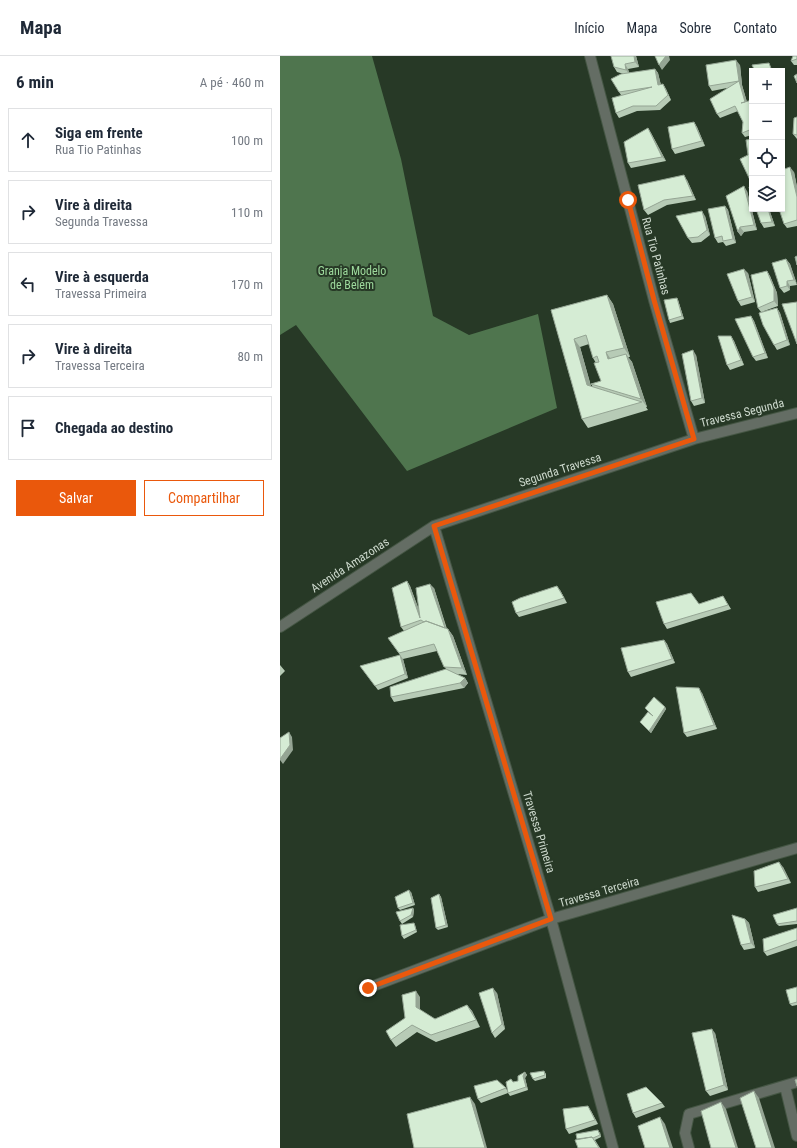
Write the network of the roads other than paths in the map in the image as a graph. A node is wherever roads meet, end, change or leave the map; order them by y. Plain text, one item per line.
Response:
1 (590, 56) edge
2 (797, 413) edge
3 (694, 439) junction
4 (434, 526) junction
5 (280, 627) edge
6 (797, 848) edge
7 (551, 919) junction
8 (368, 988) dead end
9 (797, 1082) edge
10 (785, 1086) junction
11 (797, 1136) edge
12 (613, 1148) edge
13 (689, 1148) edge

1 - 3 street, Rua Tio Patinhas
2 - 3 street, Travessa Segunda
3 - 4 street, Segunda Travessa
4 - 5 street, Avenida Amazonas
4 - 7 street, Travessa Primeira
6 - 7 street, Travessa Terceira
7 - 8 street, Travessa Terceira
7 - 12 street, Travessa Primeira
9 - 10 street
10 - 11 street
10 - 13 street

